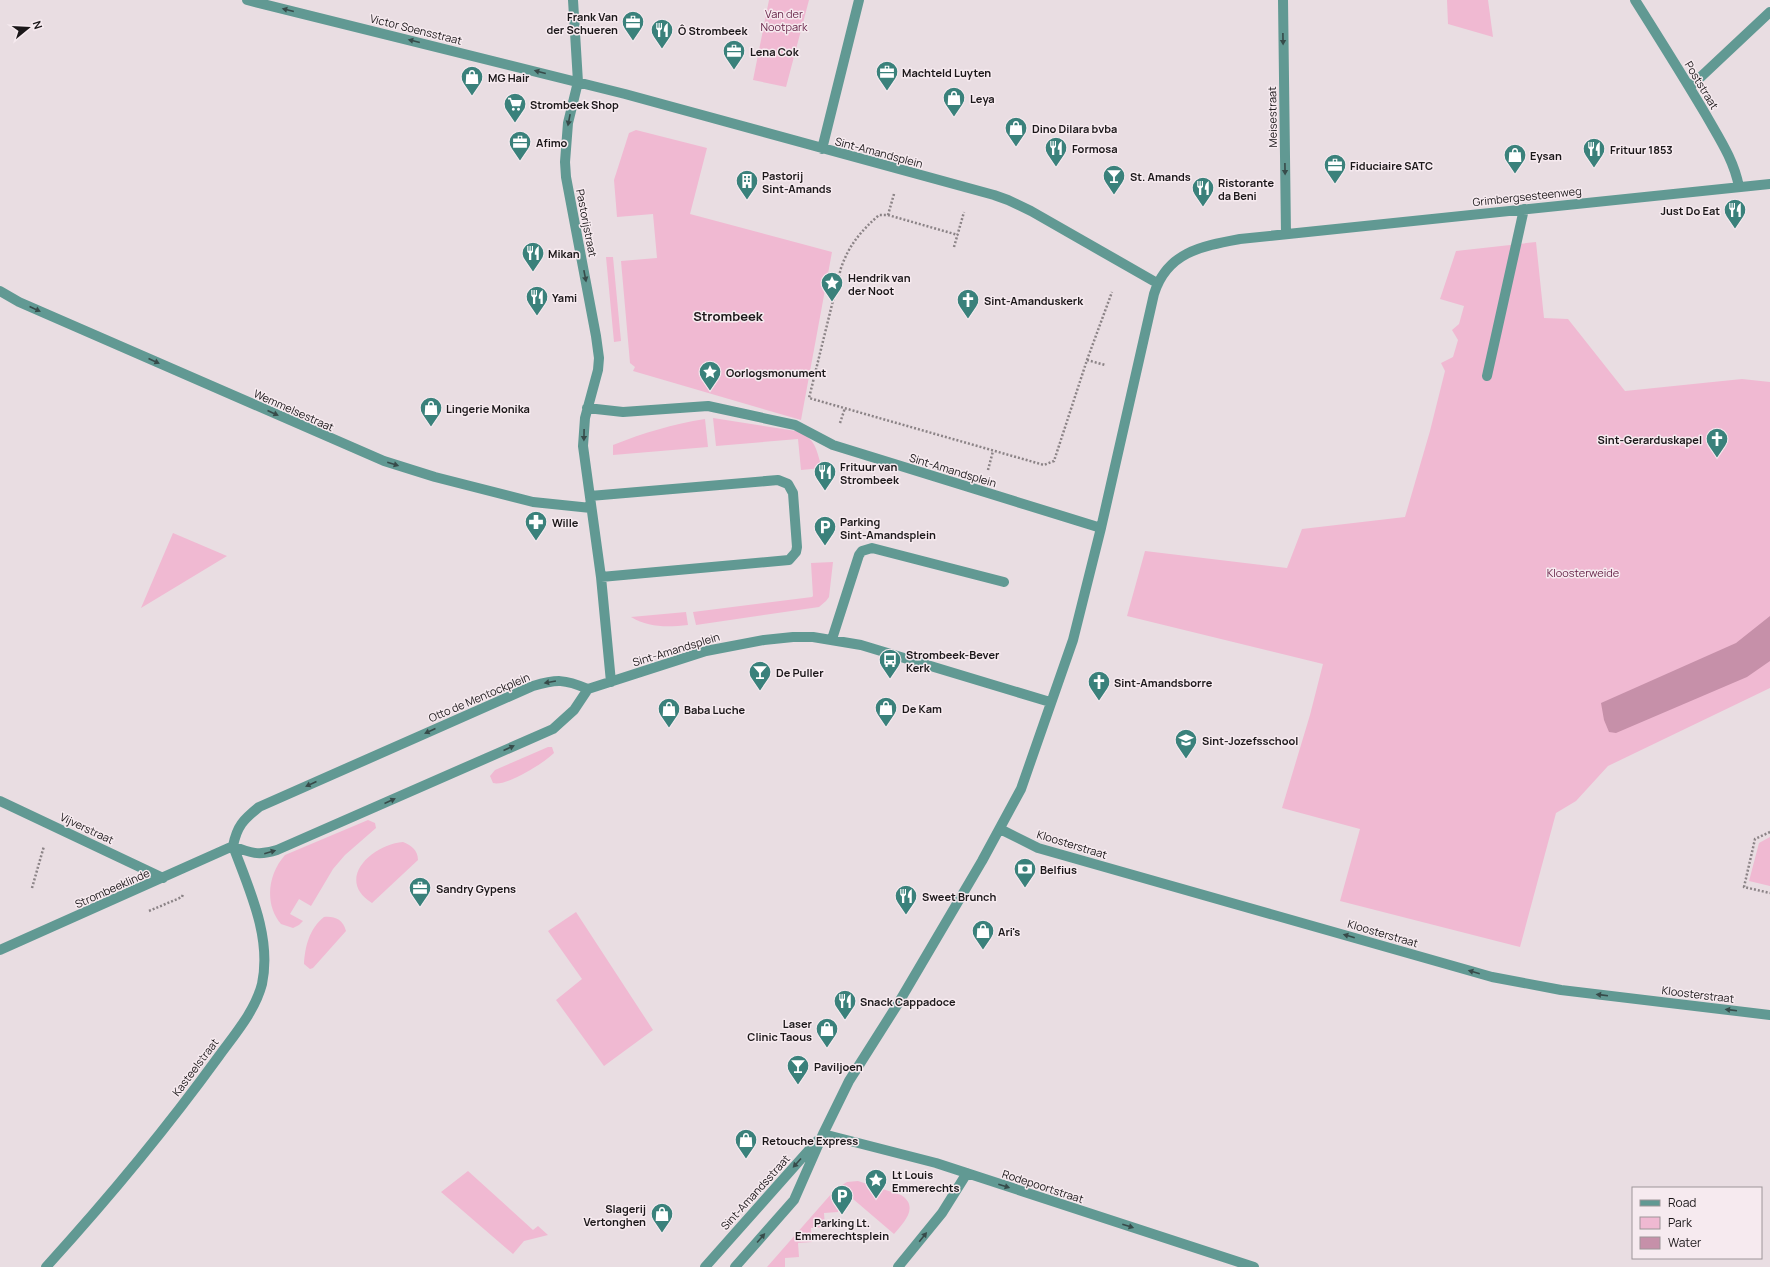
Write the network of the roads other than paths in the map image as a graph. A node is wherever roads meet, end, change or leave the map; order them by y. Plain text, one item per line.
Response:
1 (247, 0) edge
2 (573, 0) edge
3 (860, 0) edge
4 (1283, 0) edge
5 (1635, 0) edge
6 (1770, 12) edge
7 (578, 82) junction
8 (1690, 87) junction
9 (822, 149) junction
10 (1770, 184) edge
11 (1739, 187) junction
12 (1524, 209) junction
13 (1286, 234) junction
14 (1157, 283) junction
15 (0, 292) edge
16 (1487, 376) dead end
17 (587, 408) junction
18 (590, 496) junction
19 (591, 508) junction
20 (1101, 528) junction
21 (601, 577) junction
22 (1004, 582) dead end
23 (832, 639) junction
24 (611, 682) junction
25 (588, 688) junction
26 (1050, 702) junction
27 (0, 801) edge
28 (1000, 829) junction
29 (233, 846) junction
30 (163, 878) junction
31 (0, 950) edge
32 (1770, 1015) edge
33 (823, 1134) junction
34 (967, 1174) junction
35 (46, 1267) edge
36 (705, 1267) edge
37 (735, 1267) edge
38 (898, 1267) edge
39 (1254, 1267) edge

7 -> 1 street, Victor Soensstraat
2 - 7 street, Pastorijstraat
3 - 9 street
4 -> 13 street, Meisestraat
5 - 8 street, Poststraat
6 - 8 street
7 - 9 street, Sint-Amandsplein
7 -> 17 street, Pastorijstraat
8 - 11 street, Poststraat
9 - 14 street, Sint-Amandsplein
10 - 11 street, Grimbergsesteenweg
11 - 12 street, Grimbergsesteenweg
12 - 13 street, Grimbergsesteenweg
12 - 16 street
13 - 14 street
14 - 20 street
15 -> 19 street, Wemmelsestraat
17 -> 18 street
17 - 20 street, Sint-Amandsplein
18 - 19 street
18 - 21 street
19 - 21 street
20 - 26 street
21 - 24 street
22 - 23 street
23 - 24 street, Sint-Amandsplein
23 - 26 street, Sint-Amandsplein
24 - 25 street, Sint-Amandsplein
29 -> 25 street
25 -> 29 street, Otto de Mentockplein
26 - 28 street
27 - 30 street, Vijverstraat
32 -> 28 street, Kloosterstraat
28 - 33 street, Sint-Amandsstraat
29 - 30 street, Strombeeklinde
29 - 35 street, Kasteelstraat
30 - 31 street, Strombeeklinde
33 - 34 street, Rodepoortstraat
33 -> 36 street, Sint-Amandsstraat
37 -> 33 street, Sint-Amandsstraat
38 -> 34 street
34 -> 39 street, Rodepoortstraat

